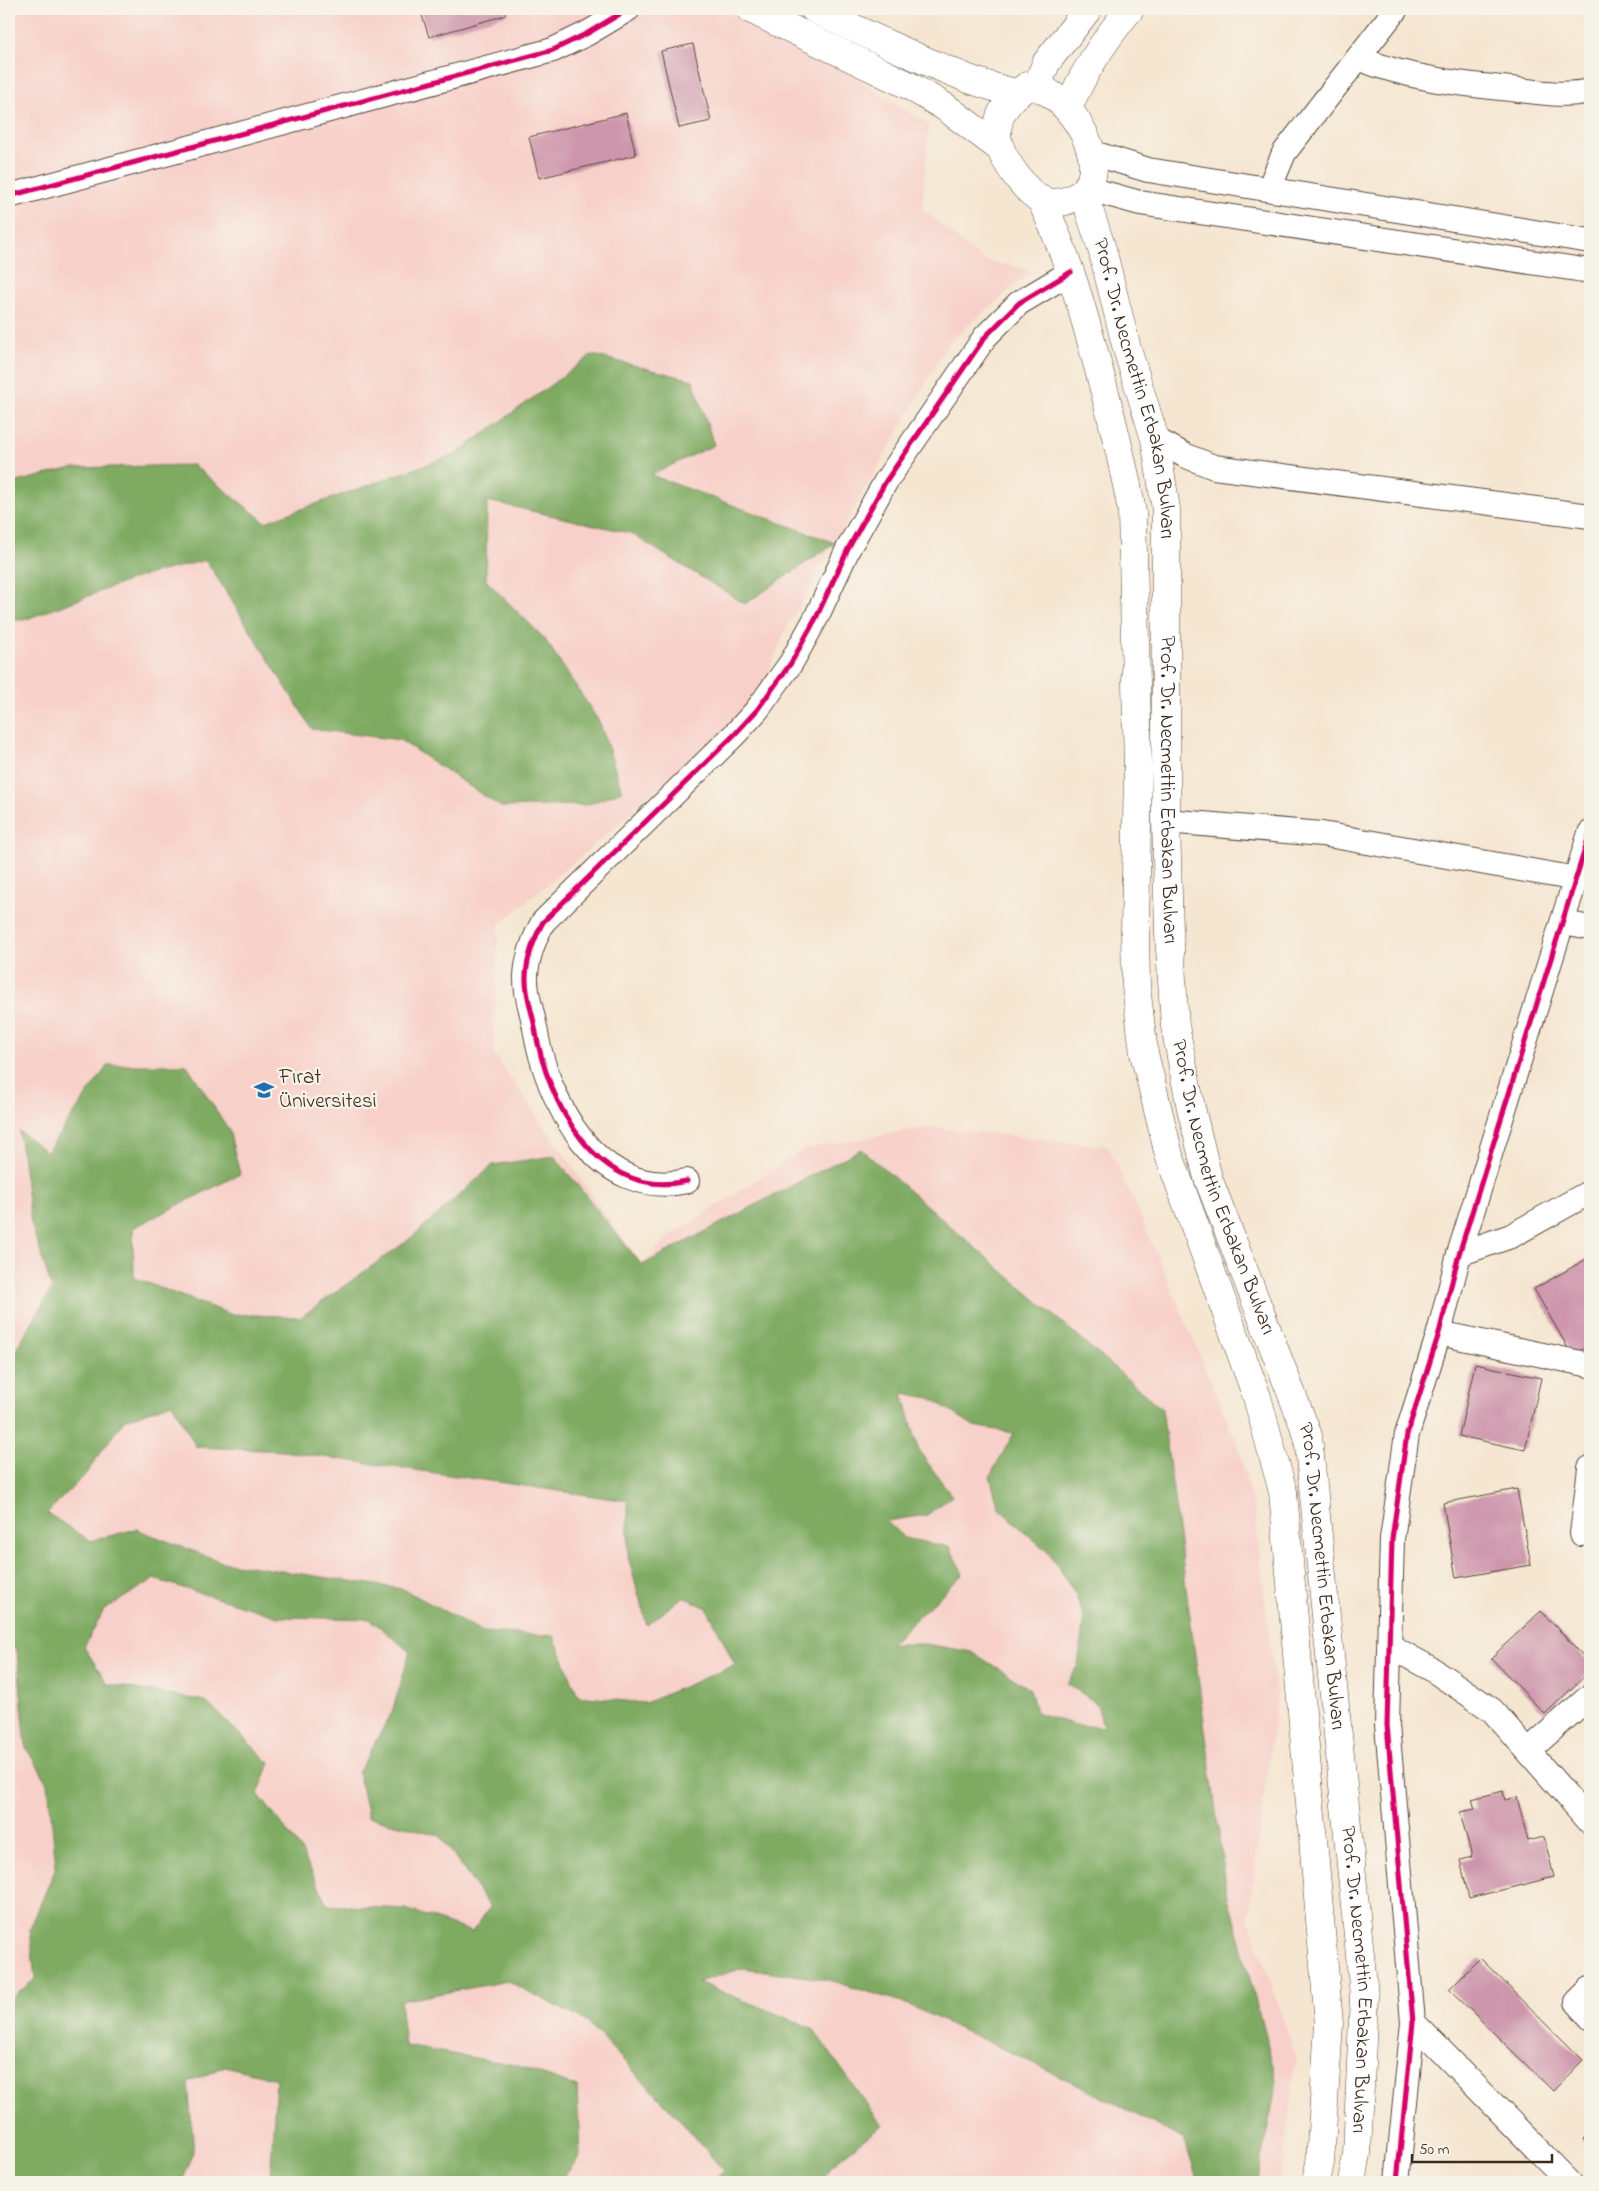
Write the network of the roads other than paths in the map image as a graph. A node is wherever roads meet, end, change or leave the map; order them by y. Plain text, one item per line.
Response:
1 (628, 9) edge
2 (750, 9) edge
3 (814, 9) edge
4 (1088, 9) edge
5 (1130, 9) edge
6 (1396, 9) edge
7 (1358, 58) junction
8 (1027, 90) junction
9 (1590, 91) edge
10 (1068, 108) junction
11 (1000, 148) junction
12 (1093, 153) junction
13 (1269, 189) junction
14 (1085, 190) junction
15 (9, 196) edge
16 (1041, 200) junction
17 (1590, 241) edge
18 (1590, 271) edge
19 (1071, 272) junction
20 (1155, 438) junction
21 (1590, 516) edge
22 (1166, 821) junction
23 (1590, 833) edge
24 (1577, 879) junction
25 (1564, 923) junction
26 (1590, 928) edge
27 (687, 1181) dead end
28 (1590, 1192) edge
29 (1459, 1254) junction
30 (1439, 1333) junction
31 (1590, 1365) edge
32 (1590, 1468) edge
33 (1582, 1534) dead end
34 (1390, 1646) junction
35 (1590, 1696) edge
36 (1529, 1750) junction
37 (1590, 1822) edge
38 (1590, 1990) edge
39 (1590, 2017) edge
40 (1413, 2022) junction
41 (1316, 2182) edge
42 (1352, 2182) edge
43 (1397, 2182) edge
44 (1569, 2182) edge

1 - 15 street
2 - 11 main road
3 - 8 main road
4 - 8 main road
5 - 10 main road
6 - 7 street
7 - 9 street
7 - 13 street
8 - 10 main road
8 - 11 main road
10 - 12 main road
11 - 16 main road
12 - 13 street
12 - 14 main road
13 - 17 street
14 - 16 main road
14 - 18 street
14 - 20 main road, Prof. Dr. Necmettin Erbakan Bulvarı
16 - 19 main road, Prof. Dr. Necmettin Erbakan Bulvarı
19 - 27 street
19 - 41 main road, Prof. Dr. Necmettin Erbakan Bulvarı
20 - 21 street
20 - 22 main road, Prof. Dr. Necmettin Erbakan Bulvarı
22 - 24 street
22 - 42 main road, Prof. Dr. Necmettin Erbakan Bulvarı
23 - 24 street
24 - 25 street
25 - 26 street
25 - 29 street
28 - 29 street
29 - 30 street
30 - 31 street
30 - 34 street
32 - 33 street
34 - 36 street
34 - 40 street
35 - 36 street
36 - 37 street
38 - 39 street
40 - 43 street
40 - 44 street

